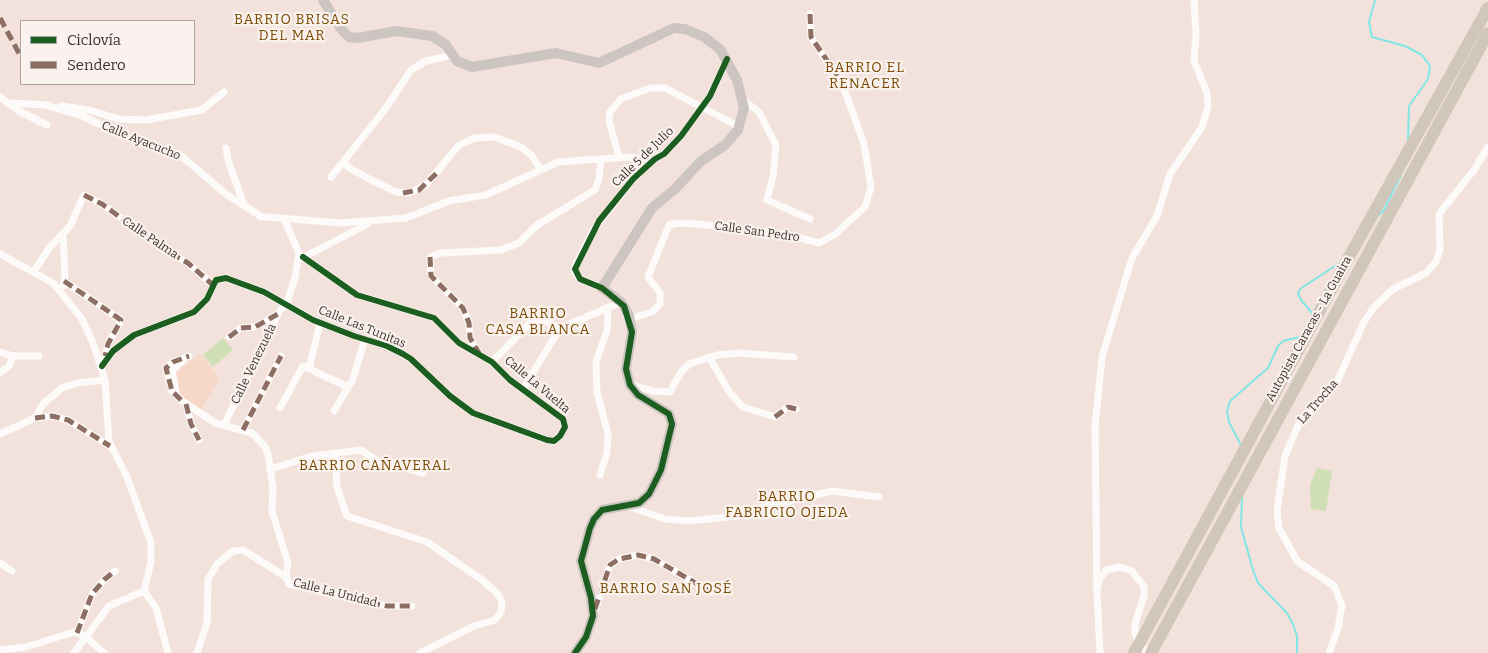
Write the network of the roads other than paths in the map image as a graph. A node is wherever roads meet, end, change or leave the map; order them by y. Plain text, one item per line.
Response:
1 (323, 0) edge
2 (1194, 0) edge
3 (1488, 8) edge
4 (810, 14) dead end
5 (1488, 33) edge
6 (453, 55) junction
7 (727, 59) junction
8 (224, 92) dead end
9 (0, 97) edge
10 (743, 100) junction
11 (8, 103) junction
12 (45, 105) junction
13 (701, 108) junction
14 (47, 125) dead end
15 (740, 127) junction
16 (1488, 147) edge
17 (226, 148) dead end
18 (619, 158) junction
19 (655, 159) junction
20 (601, 160) junction
21 (343, 162) junction
22 (540, 169) junction
23 (331, 177) dead end
24 (244, 206) junction
25 (284, 219) junction
26 (810, 219) dead end
27 (370, 222) junction
28 (63, 234) junction
29 (0, 254) edge
30 (301, 258) junction
31 (34, 272) junction
32 (64, 281) junction
33 (213, 285) junction
34 (602, 288) junction
35 (62, 292) junction
36 (621, 302) junction
37 (286, 304) junction
38 (608, 308) junction
39 (278, 314) junction
40 (629, 319) junction
41 (320, 323) junction
42 (560, 328) junction
43 (229, 337) dead end
44 (365, 340) junction
45 (0, 352) edge
46 (480, 354) junction
47 (13, 356) junction
48 (39, 356) dead end
49 (281, 356) dead end
50 (709, 357) junction
51 (794, 358) dead end
52 (492, 362) junction
53 (102, 366) junction
54 (309, 369) junction
55 (0, 373) edge
56 (105, 380) junction
57 (630, 385) junction
58 (348, 387) junction
59 (523, 389) junction
60 (181, 400) junction
61 (280, 408) dead end
62 (796, 408) dead end
63 (334, 411) dead end
64 (35, 418) junction
65 (224, 425) junction
66 (565, 427) joint
67 (243, 430) junction
68 (0, 434) edge
69 (198, 440) dead end
70 (110, 446) junction
71 (336, 453) junction
72 (270, 469) junction
73 (423, 473) dead end
74 (600, 475) dead end
75 (879, 497) dead end
76 (628, 506) junction
77 (0, 563) edge
78 (12, 571) dead end
79 (115, 571) dead end
80 (286, 577) junction
81 (144, 591) junction
82 (711, 592) dead end
83 (1097, 592) junction
84 (412, 606) dead end
85 (593, 616) junction
86 (77, 633) junction
87 (85, 636) junction
88 (0, 650) edge
89 (74, 653) edge
90 (104, 653) edge
91 (168, 653) edge
92 (197, 653) edge
93 (420, 653) edge
94 (575, 653) edge
95 (1100, 653) edge
96 (1134, 653) edge
97 (1149, 653) edge
98 (1329, 653) edge

1 - 6 street
2 - 83 street
3 - 96 highway, Autopista Caracas - La Guaira
4 - 40 street, Calle San Pedro
5 - 97 highway, Autopista Caracas - La Guaira
6 - 7 street
6 - 21 street
7 - 10 street
7 - 13 street, Calle 5 de Julio
8 - 12 street
9 - 11 street
10 - 15 street
10 - 26 street
11 - 12 street
11 - 14 street
12 - 24 street, Calle Ayacucho
13 - 15 street
13 - 18 street
13 - 19 street, Calle 5 de Julio
15 - 34 street
16 - 98 street, La Trocha
17 - 24 street
18 - 19 street
18 - 20 street, Calle Ayacucho
19 - 34 street, Calle 5 de Julio
20 - 22 street, Calle Ayacucho
20 - 46 street
21 - 22 street
21 - 23 street
22 - 27 street, Calle Ayacucho
24 - 25 street, Calle Ayacucho
25 - 27 street, Calle Ayacucho
25 - 30 street
27 - 30 street
28 - 31 street
28 - 32 street
28 - 33 street, Calle Palma
29 - 31 street
30 - 37 street
30 - 46 street, Calle La Vuelta
31 - 35 street
32 - 35 street
32 - 53 street
33 - 37 street, Calle Las Tunitas
33 - 53 street
34 - 36 street
35 - 53 street
36 - 38 street
36 - 40 street
37 - 39 street, Calle Venezuela
37 - 41 street, Calle Las Tunitas
38 - 42 street
38 - 74 street
39 - 43 street
39 - 65 street, Calle Venezuela
40 - 57 street
41 - 44 street, Calle Las Tunitas
41 - 54 street
42 - 52 street
42 - 59 street
44 - 58 street
44 - 66 street, Calle Las Tunitas
45 - 47 street
46 - 52 street, Calle La Vuelta
47 - 48 street
47 - 55 street
49 - 67 street
50 - 51 street
50 - 57 street
50 - 62 street
52 - 59 street, Calle La Vuelta
53 - 56 street
54 - 58 street
54 - 61 street
56 - 64 street
56 - 70 street
57 - 76 street
58 - 63 street
59 - 66 street, Calle La Vuelta
60 - 60 street
60 - 65 street
60 - 69 street
64 - 68 street
64 - 70 street
65 - 67 street
67 - 72 street
70 - 81 street
71 - 72 street
71 - 73 street
71 - 93 street
72 - 80 street
75 - 76 street
76 - 85 street
77 - 78 street
79 - 86 street
80 - 84 street, Calle La Unidad
80 - 92 street, Calle La Unidad
81 - 87 street
81 - 91 street
82 - 85 street
83 - 95 street
83 - 97 street
85 - 94 street
86 - 87 street
86 - 88 street
87 - 89 street
87 - 90 street

